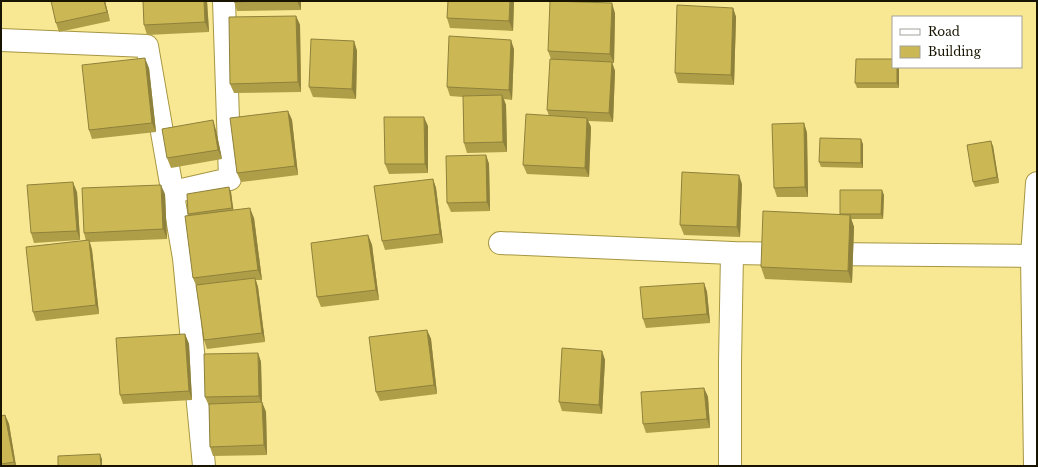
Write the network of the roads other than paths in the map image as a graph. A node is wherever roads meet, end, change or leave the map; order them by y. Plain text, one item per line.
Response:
1 (224, 1) edge
2 (1, 40) edge
3 (1037, 183) edge
4 (173, 192) junction
5 (500, 243) dead end
6 (732, 253) junction
7 (1035, 256) edge
8 (204, 466) edge
9 (730, 466) edge
10 (1035, 466) edge

1 - 4 street
2 - 4 street
3 - 7 street
4 - 8 street
5 - 6 street
6 - 7 street
6 - 9 street
7 - 10 street

